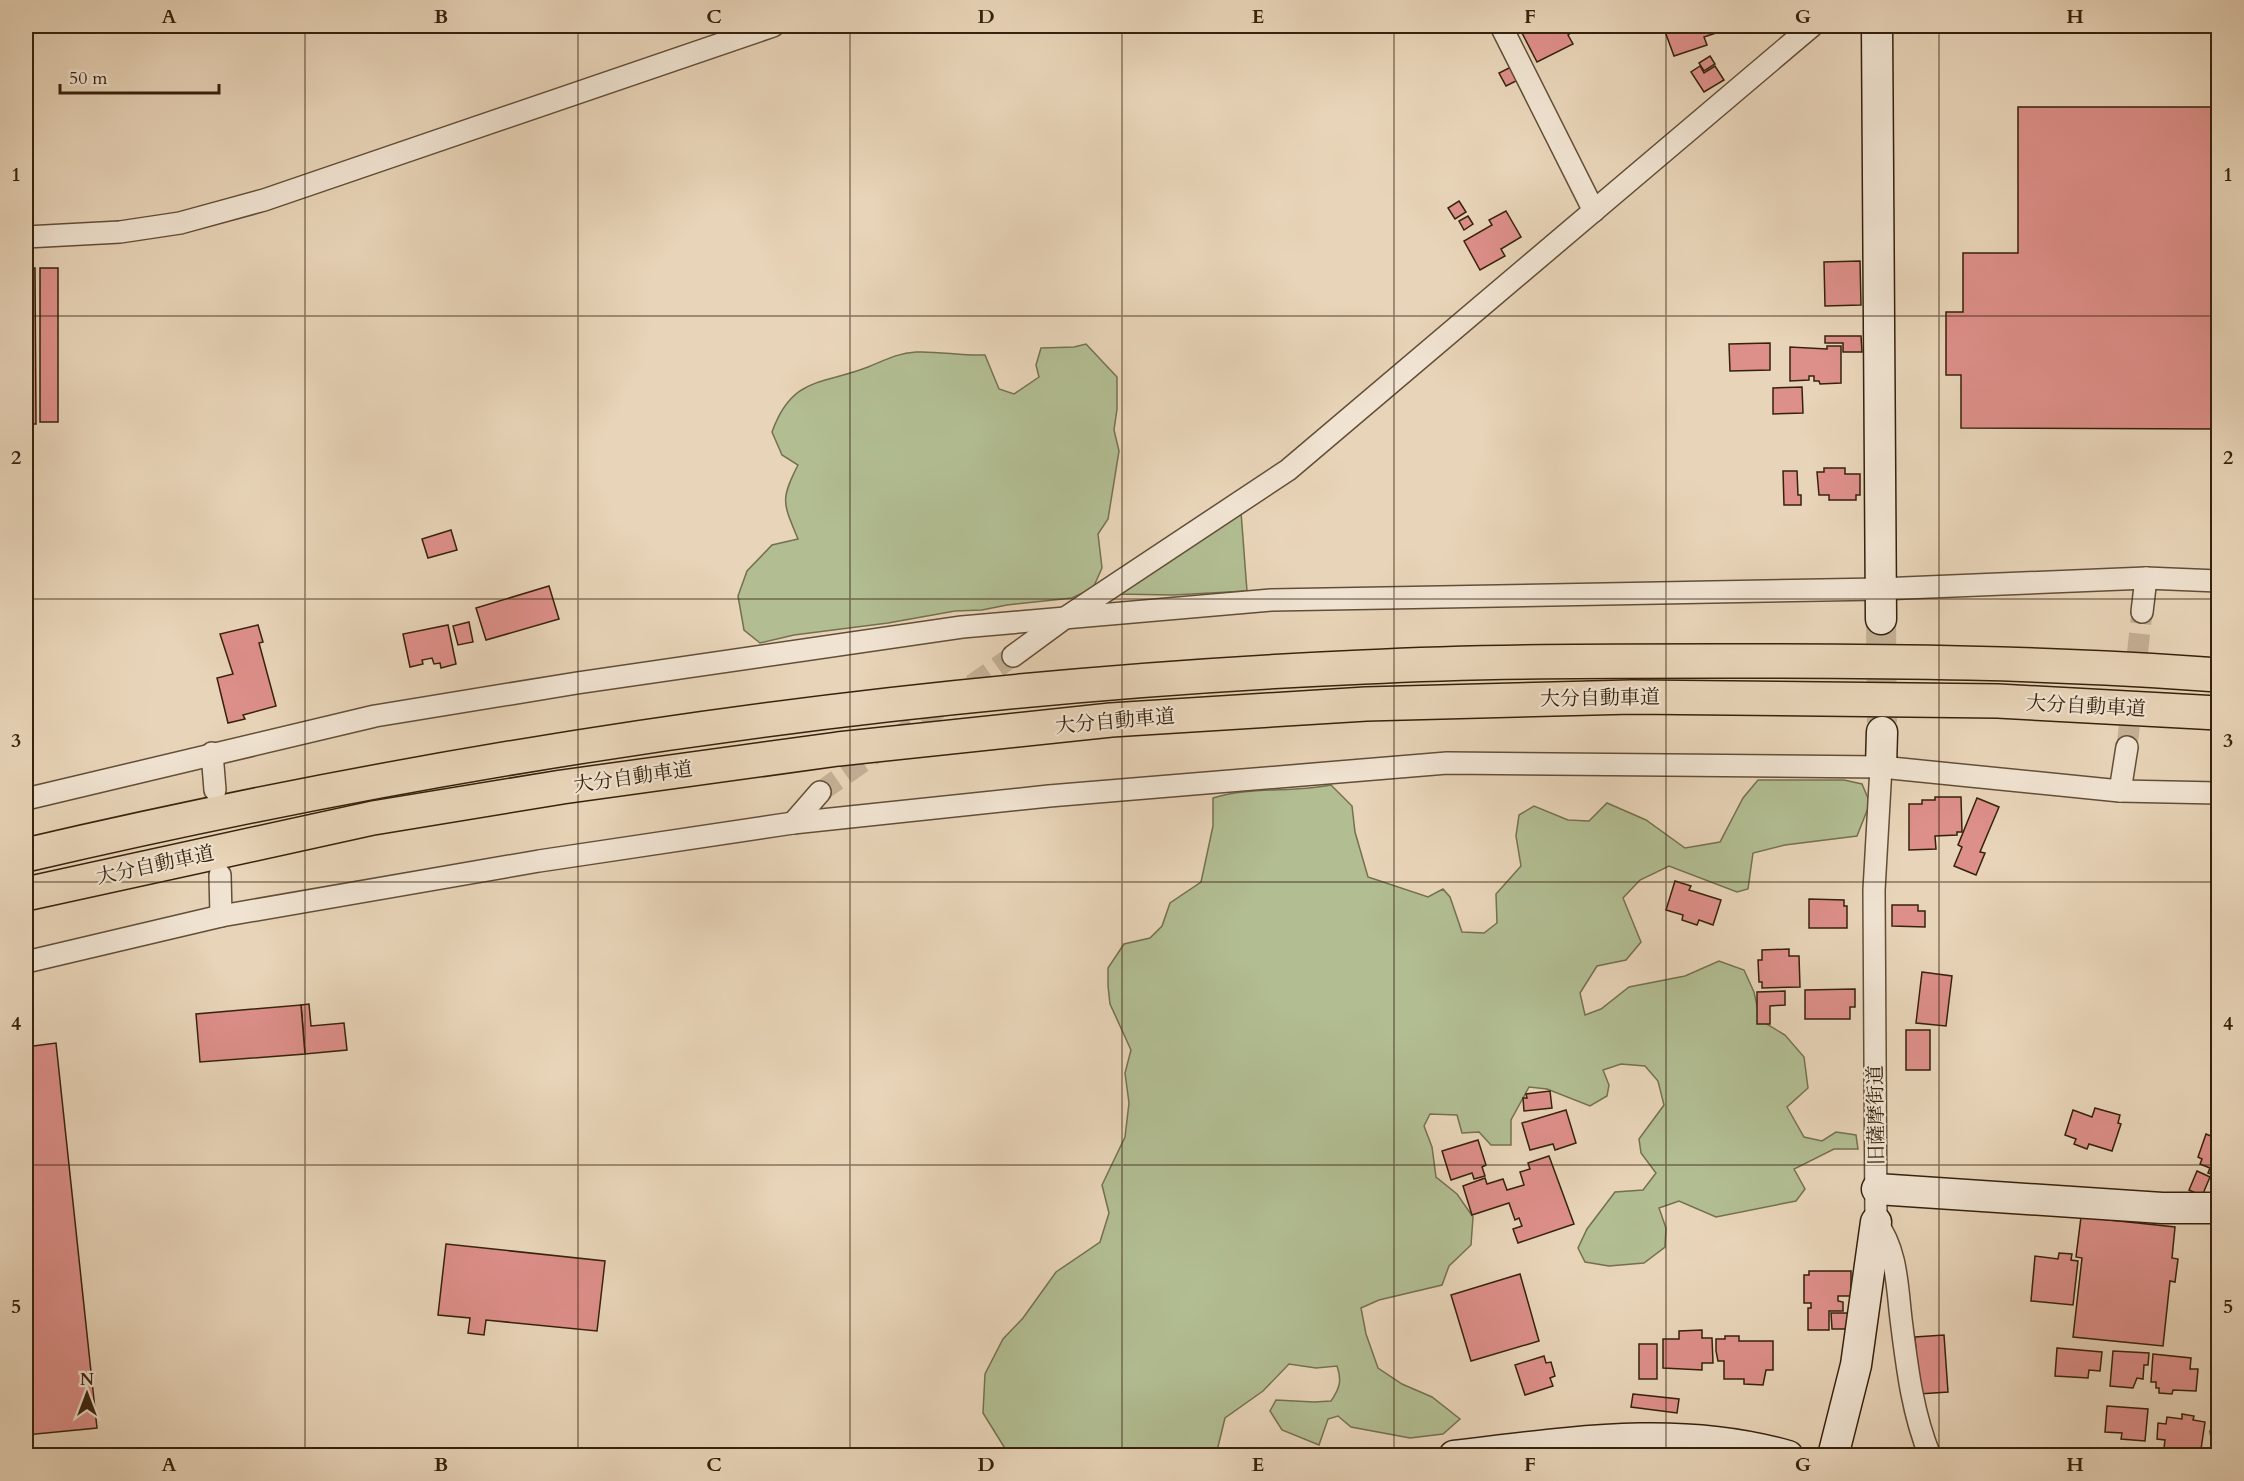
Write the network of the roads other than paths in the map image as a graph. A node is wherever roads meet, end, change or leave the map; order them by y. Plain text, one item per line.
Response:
1 (774, 26) edge
2 (1501, 26) edge
3 (1812, 26) edge
4 (1877, 26) edge
5 (1594, 211) junction
6 (26, 237) edge
7 (2146, 578) junction
8 (2218, 580) edge
9 (1880, 589) junction
10 (2142, 612) tunnel mouth
11 (1881, 619) tunnel mouth
12 (1062, 620) junction
13 (2218, 654) edge
14 (1013, 656) tunnel mouth
15 (1900, 661) junction
16 (2218, 675) edge
17 (2218, 713) edge
18 (1882, 732) tunnel mouth
19 (2127, 747) tunnel mouth
20 (212, 753) junction
21 (1881, 767) junction
22 (215, 790) dead end
23 (2120, 791) junction
24 (820, 792) tunnel mouth
25 (2218, 793) edge
26 (26, 799) edge
27 (793, 823) junction
28 (26, 855) edge
29 (220, 875) dead end
30 (26, 894) edge
31 (221, 916) junction
32 (26, 962) edge
33 (1877, 1190) junction
34 (2218, 1208) edge
35 (1876, 1222) junction
36 (1454, 1455) edge
37 (1788, 1455) edge
38 (1833, 1455) edge
39 (1930, 1455) edge

1 - 6 street
2 - 5 street
3 - 5 street
4 - 9 street
5 - 12 street
7 - 8 street
7 - 9 street
7 - 10 street
9 - 11 street
9 - 12 street
12 - 14 street
12 - 20 street
13 - 15 highway
15 - 16 highway, 大分自動車道
15 - 28 highway, 大分自動車道
17 - 30 highway, 大分自動車道
18 - 21 street
19 - 23 street
20 - 22 street
20 - 26 street
21 - 23 street
21 - 27 street
21 - 33 street, 旧薩摩街道
23 - 25 street
24 - 27 street
27 - 31 street
29 - 31 street
31 - 32 street
33 - 34 street
33 - 35 street, 旧薩摩街道
35 - 38 street
35 - 39 street, 旧薩摩街道
36 - 37 street

